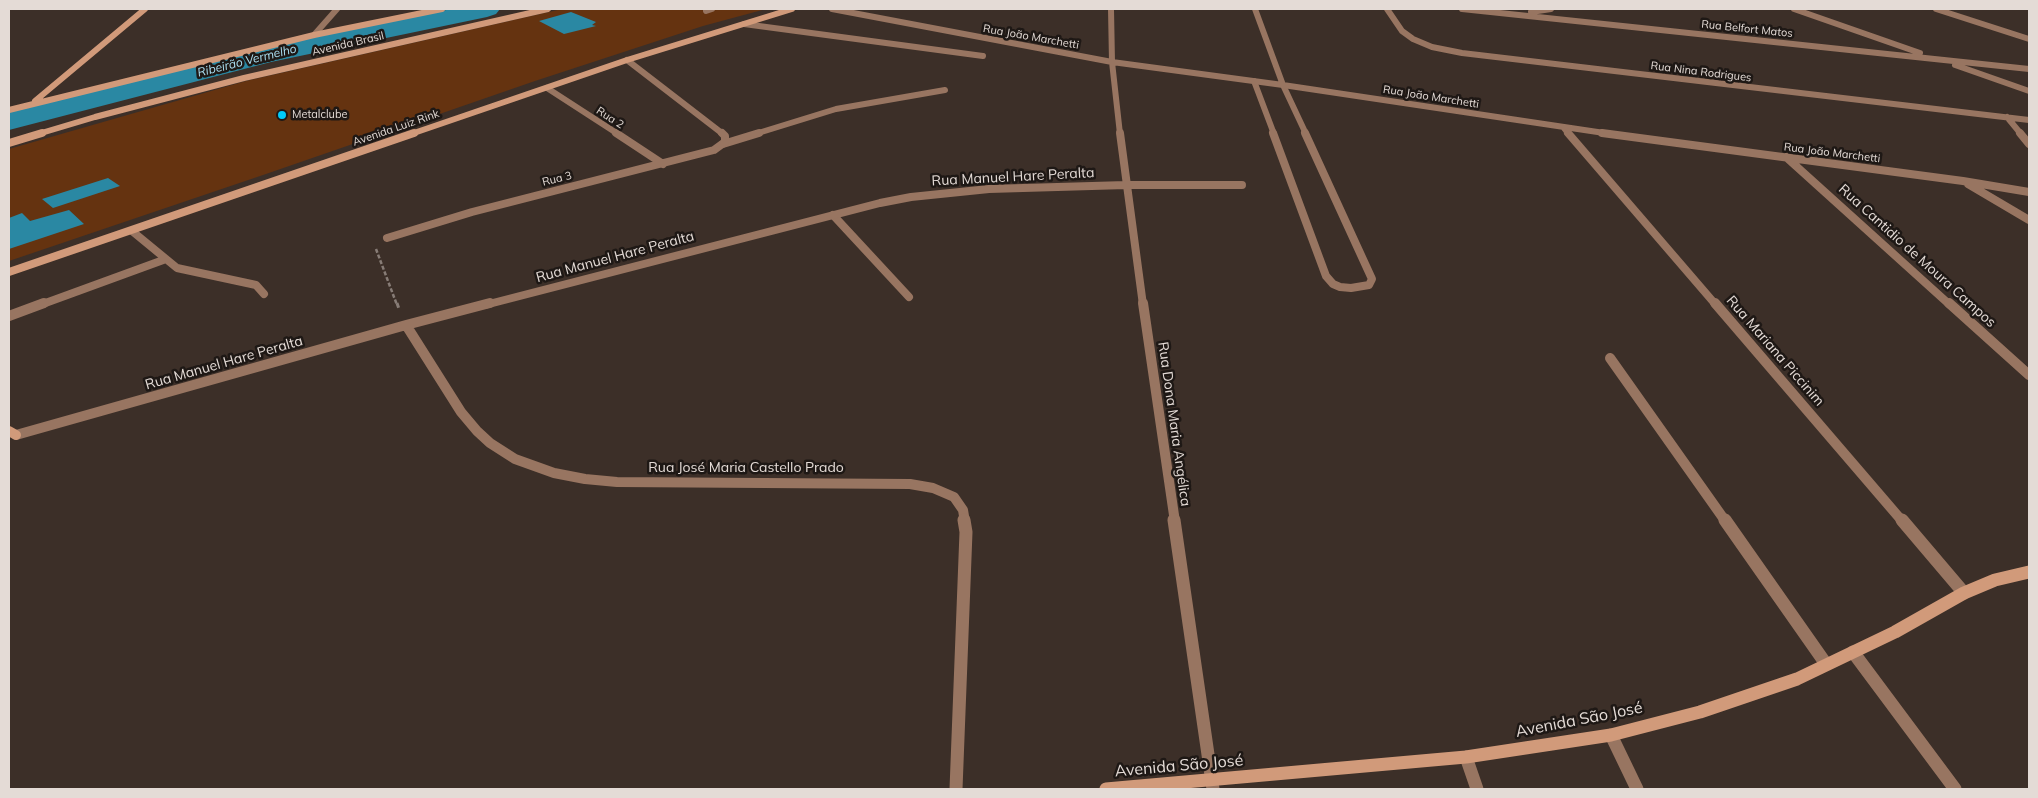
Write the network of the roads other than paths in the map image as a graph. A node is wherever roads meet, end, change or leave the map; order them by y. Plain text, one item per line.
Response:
1 (145, 9) edge
2 (337, 9) edge
3 (442, 9) edge
4 (548, 9) edge
5 (792, 9) edge
6 (832, 9) edge
7 (1110, 9) edge
8 (1255, 9) edge
9 (1387, 9) edge
10 (1462, 9) edge
11 (1551, 9) edge
12 (1794, 9) edge
13 (1936, 9) edge
14 (1518, 15) junction
15 (744, 24) junction
16 (314, 36) junction
17 (2029, 39) edge
18 (983, 56) dead end
19 (1937, 59) junction
20 (627, 60) junction
21 (1112, 62) junction
22 (2029, 69) edge
23 (1254, 82) junction
24 (1283, 85) junction
25 (546, 88) junction
26 (945, 90) dead end
27 (2029, 91) edge
28 (31, 104) junction
29 (9, 110) edge
30 (2007, 117) junction
31 (2029, 120) edge
32 (1564, 128) junction
33 (724, 140) junction
34 (9, 143) edge
35 (2029, 144) edge
36 (1786, 158) junction
37 (663, 164) junction
38 (1963, 181) junction
39 (1126, 185) junction
40 (1242, 185) dead end
41 (2029, 192) edge
42 (833, 215) junction
43 (2029, 220) edge
44 (132, 231) junction
45 (387, 238) road end
46 (166, 259) junction
47 (9, 272) edge
48 (264, 294) dead end
49 (908, 297) dead end
50 (9, 316) edge
51 (406, 325) junction
52 (1610, 358) dead end
53 (2029, 375) edge
54 (11, 435) edge
55 (2029, 572) edge
56 (1964, 593) junction
57 (1853, 652) junction
58 (1826, 664) junction
59 (1612, 735) junction
60 (1466, 757) junction
61 (1213, 785) edge
62 (956, 789) edge
63 (1106, 789) edge
64 (1477, 789) edge
65 (1638, 789) edge
66 (1956, 789) edge

1 - 28 main road
2 - 16 street
3 - 16 main road, Avenida Brasil
4 - 34 main road, Avenida Brasil
5 - 15 main road, Avenida Luiz Rink
6 - 21 street, Rua João Marchetti
7 - 21 street, Rua Dona Maria Angélica
8 - 24 street
9 - 30 street, Rua Nina Rodrigues
10 - 14 street, Rua Belfort Matos
11 - 14 street
12 - 19 street
13 - 17 street
14 - 19 street, Rua Belfort Matos
15 - 18 street
15 - 20 main road, Avenida Luiz Rink
16 - 28 main road, Avenida Brasil
19 - 22 street, Rua Belfort Matos
19 - 27 street
20 - 25 main road, Avenida Luiz Rink
20 - 33 street
21 - 23 street, Rua João Marchetti
21 - 39 street, Rua Dona Maria Angélica
23 - 24 street, Rua João Marchetti
23 - 24 street
24 - 32 street, Rua João Marchetti
25 - 37 street, Rua 2
25 - 44 main road, Avenida Luiz Rink
26 - 33 street, Rua 3
28 - 29 main road, Avenida Brasil
30 - 31 street, Rua Nina Rodrigues
30 - 35 street
32 - 36 street, Rua João Marchetti
32 - 56 street, Rua Mariana Piccinim
33 - 37 street, Rua 3
36 - 38 street, Rua João Marchetti
36 - 53 street, Rua Cantidio de Moura Campos
37 - 45 street, Rua 3
38 - 41 street, Rua João Marchetti
38 - 43 street
39 - 40 street, Rua Manuel Hare Peralta
39 - 42 street, Rua Manuel Hare Peralta
39 - 61 street, Rua Dona Maria Angélica
42 - 49 street
42 - 51 street, Rua Manuel Hare Peralta
44 - 46 street
44 - 47 main road, Avenida Luiz Rink
46 - 48 street
46 - 50 street
51 - 54 street, Rua Manuel Hare Peralta
51 - 62 street, Rua José Maria Castello Prado
52 - 58 street
55 - 56 main road, Avenida São José
56 - 57 main road, Avenida São José
57 - 58 main road, Avenida São José
57 - 66 street
58 - 59 main road, Avenida São José
59 - 60 main road, Avenida São José
59 - 65 street
60 - 61 main road, Avenida São José
60 - 64 street
61 - 63 main road, Avenida São José

